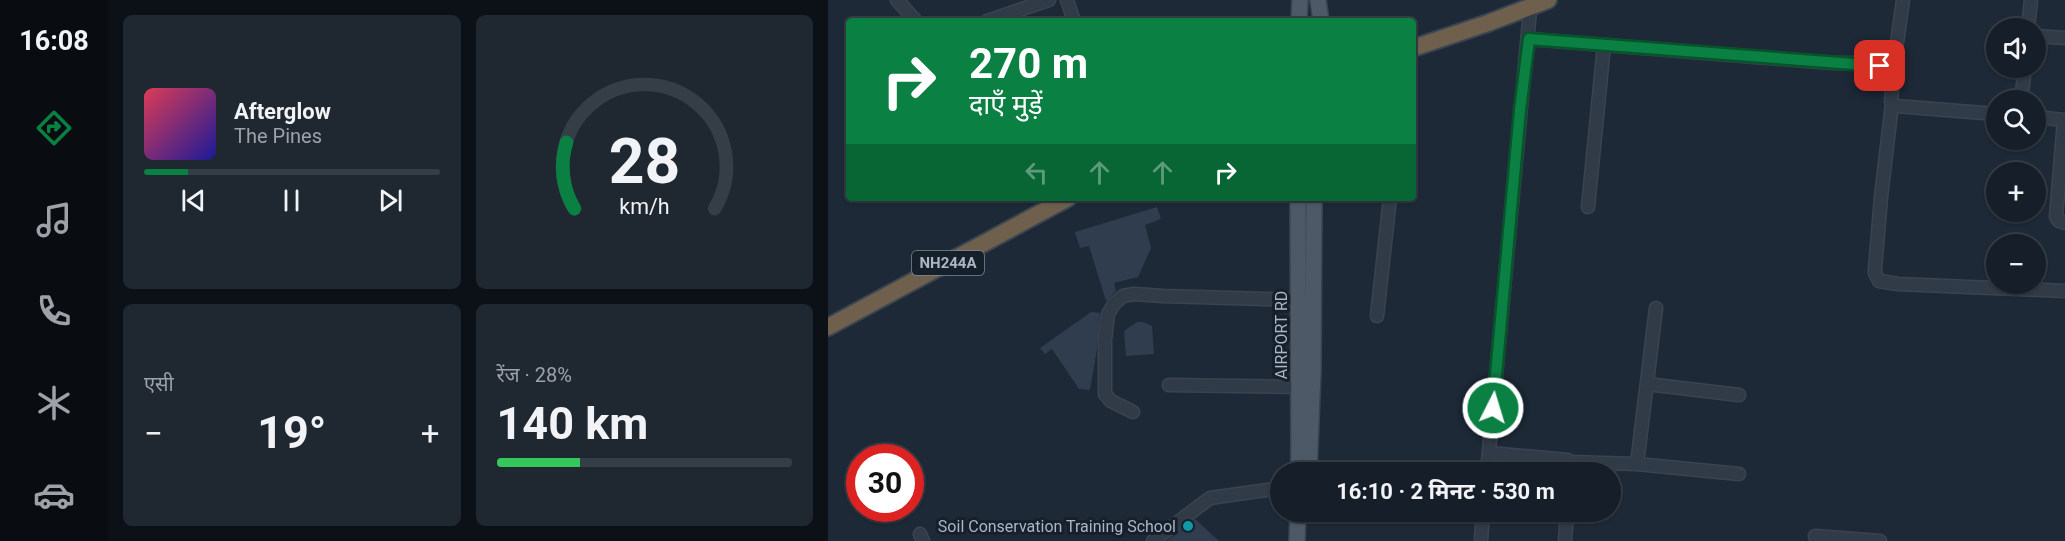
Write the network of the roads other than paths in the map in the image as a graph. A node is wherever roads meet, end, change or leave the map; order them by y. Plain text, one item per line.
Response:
1 (897, 0) edge
2 (1049, 0) edge
3 (1067, 0) edge
4 (1300, 0) edge
5 (1318, 0) edge
6 (1548, 0) edge
7 (1903, 0) edge
8 (2031, 0) edge
9 (1032, 3) edge
10 (1531, 3) edge
11 (913, 18) edge
12 (994, 18) edge
13 (1073, 18) edge
14 (1299, 18) edge
15 (1321, 18) edge
16 (2029, 18) edge
17 (2046, 37) edge
18 (2065, 38) edge
19 (1529, 39) junction
20 (1604, 45) junction
21 (1416, 47) edge
22 (1884, 69) junction
23 (1892, 104) junction
24 (1986, 113) edge
25 (2046, 118) edge
26 (2065, 120) edge
27 (1062, 201) edge
28 (1298, 201) edge
29 (1314, 201) edge
30 (1390, 201) edge
31 (1588, 207) dead end
32 (2065, 223) edge
33 (2065, 291) edge
34 (1299, 300) junction
35 (1656, 308) dead end
36 (1377, 316) dead end
37 (828, 327) edge
38 (1647, 384) junction
39 (1169, 385) dead end
40 (1299, 387) junction
41 (1739, 395) dead end
42 (1133, 412) dead end
43 (1489, 453) junction
44 (1299, 462) edge
45 (1309, 462) edge
46 (1488, 462) edge
47 (1541, 462) edge
48 (1637, 464) junction
49 (1621, 465) edge
50 (1739, 474) dead end
51 (1270, 490) edge
52 (1298, 522) edge
53 (1308, 522) edge
54 (1482, 522) edge
55 (1566, 522) edge
56 (1815, 536) dead end
57 (1154, 541) edge
58 (1297, 541) edge
59 (1307, 541) edge
60 (1480, 541) edge
61 (1565, 541) edge
62 (1880, 541) edge

1 - 11 street
2 - 9 street
3 - 13 street
4 - 14 main road
5 - 15 main road
6 - 10 highway
7 - 22 street
8 - 16 street
9 - 12 street
10 - 19 street
10 - 21 highway
17 - 18 street
19 - 20 street
19 - 43 street
20 - 22 street
20 - 31 street
22 - 23 street
23 - 24 street
23 - 33 street
25 - 26 street
26 - 32 street
27 - 37 highway, NH244A
28 - 34 main road, AIRPORT RD
29 - 45 main road
30 - 36 street
34 - 40 main road, AIRPORT RD
34 - 42 street
35 - 38 street
38 - 41 street
38 - 48 street
39 - 40 street
40 - 44 main road, AIRPORT RD
43 - 46 street
43 - 47 street
48 - 49 street
48 - 50 street
51 - 57 street
52 - 58 main road
53 - 59 main road
54 - 60 street
55 - 61 street
56 - 62 street

